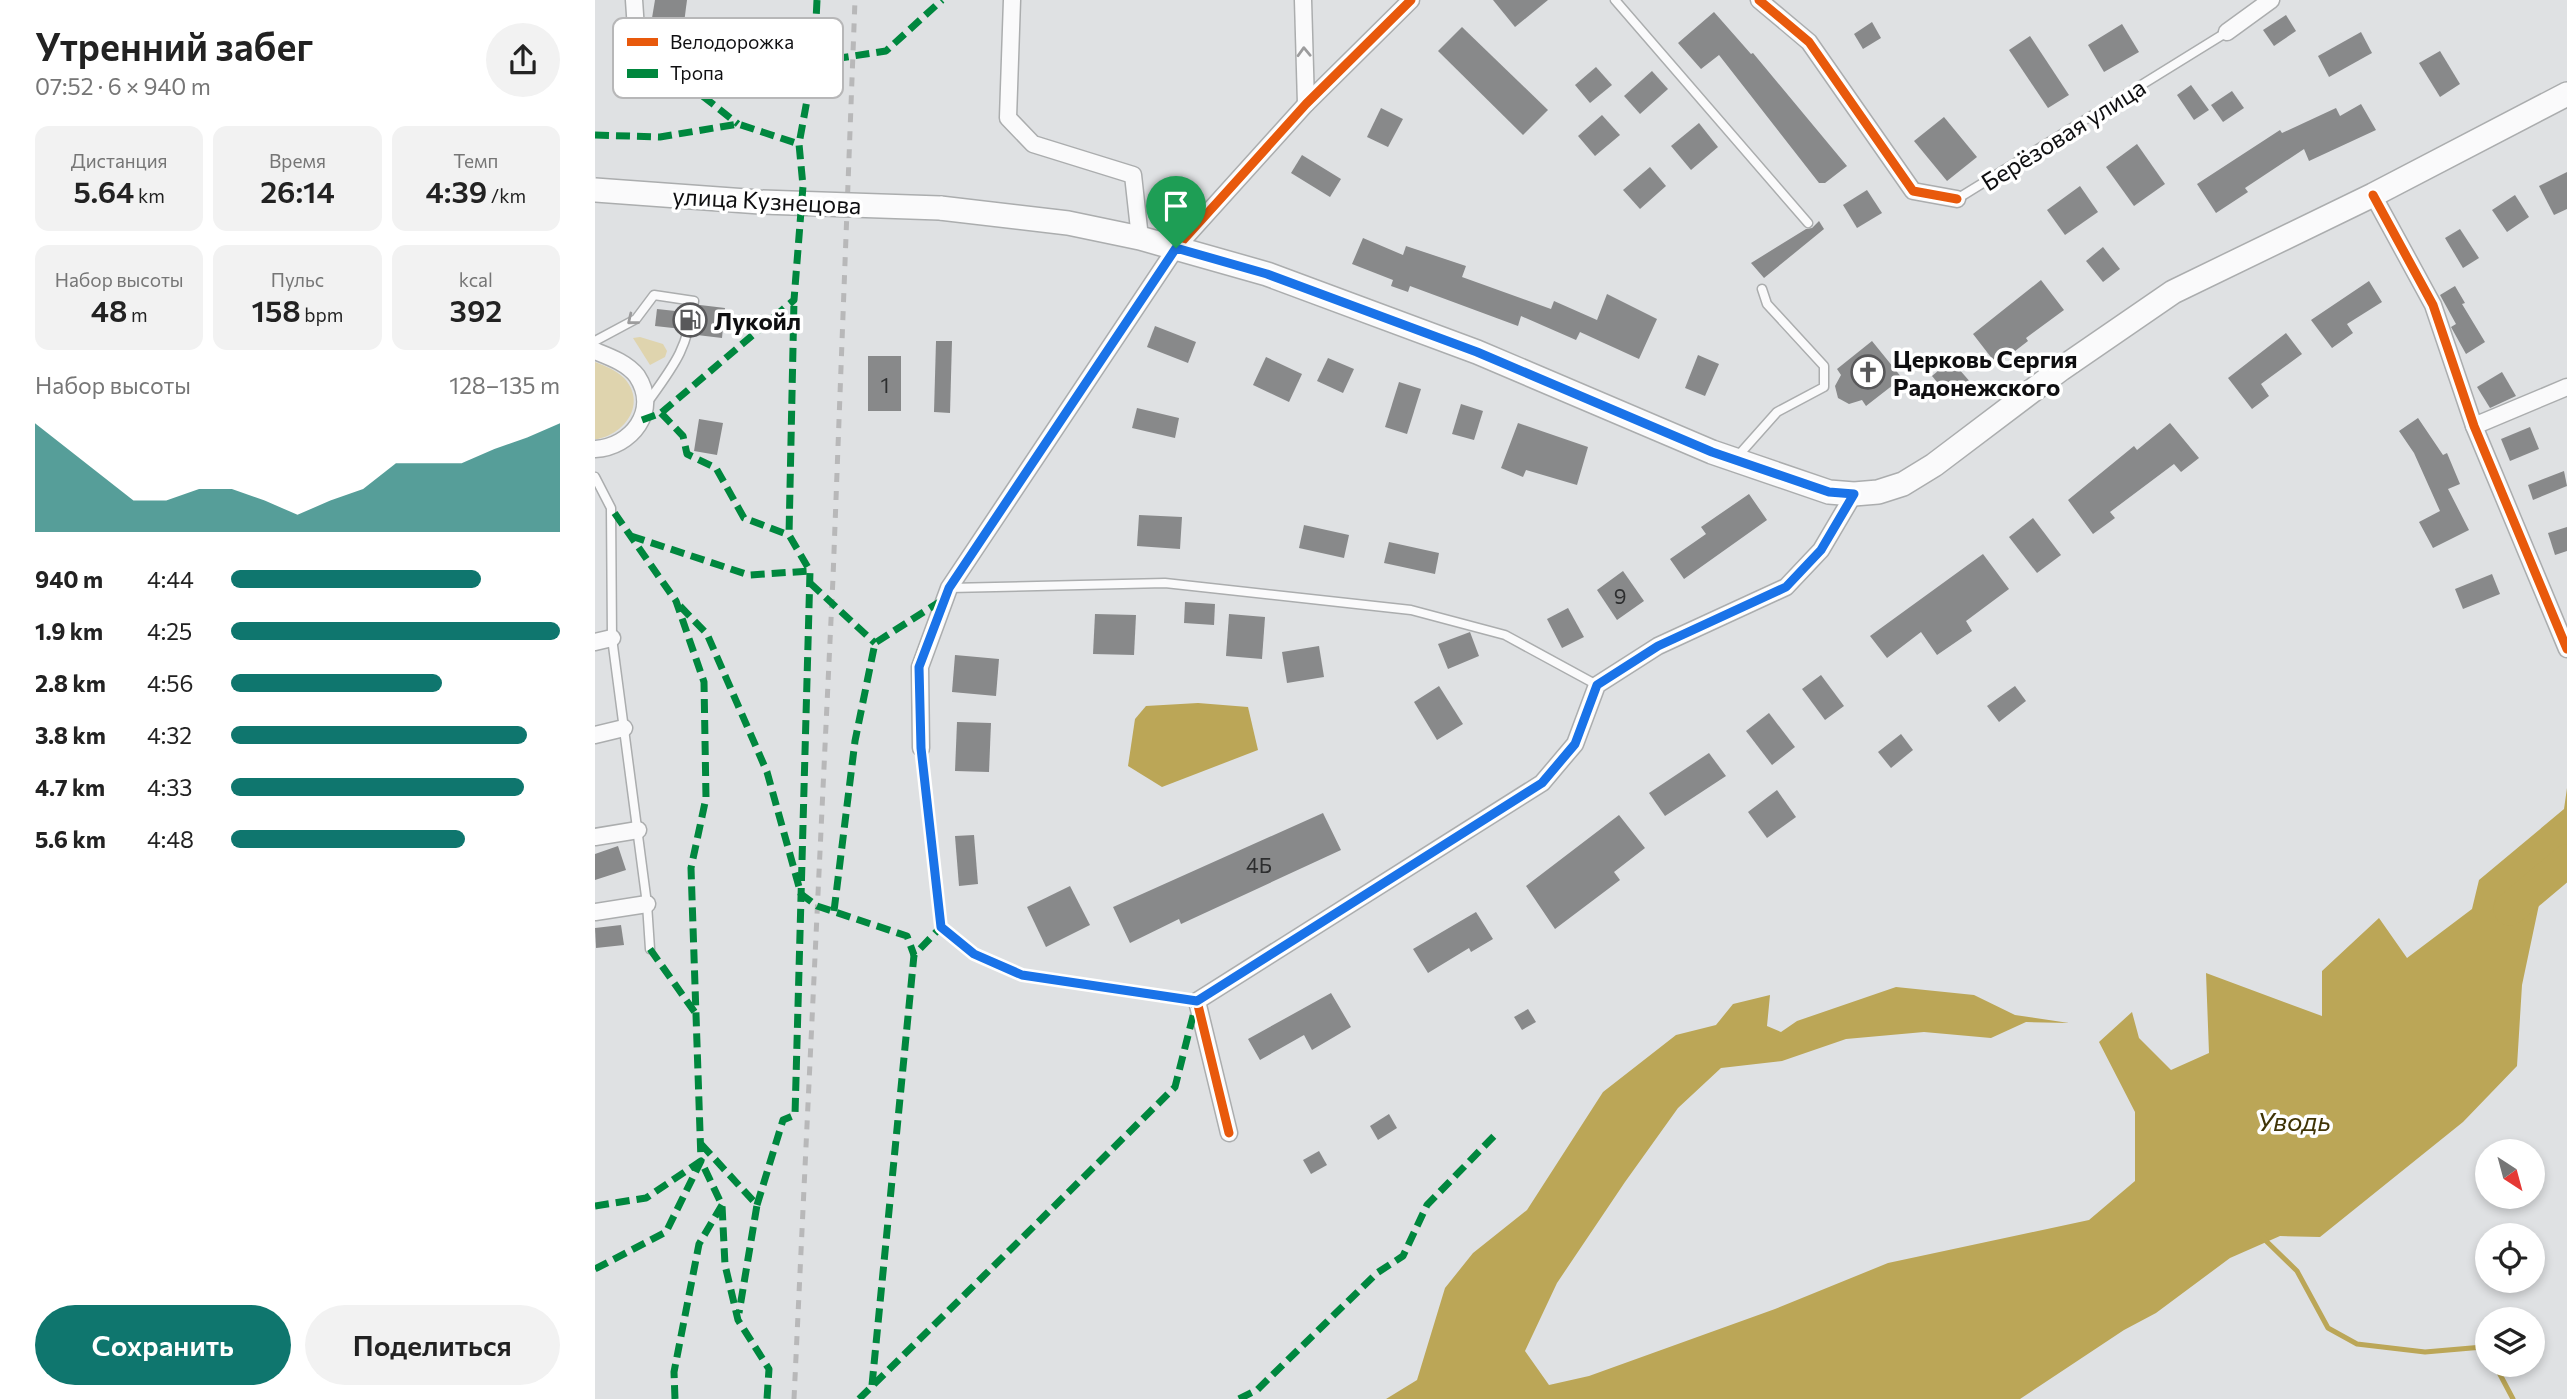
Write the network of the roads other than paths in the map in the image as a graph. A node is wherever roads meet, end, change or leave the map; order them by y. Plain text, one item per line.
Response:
1 (634, 0) edge
2 (1012, 0) edge
3 (1303, 0) edge
4 (1411, 0) edge
5 (1615, 0) edge
6 (1759, 0) edge
7 (2271, 0) edge
8 (635, 18) edge
9 (2227, 32) joint
10 (2567, 94) edge
11 (1305, 104) junction
12 (595, 190) edge
13 (2373, 195) junction
14 (1957, 199) joint
15 (1808, 223) dead end
16 (1140, 238) junction
17 (1176, 248) junction
18 (1762, 289) dead end
19 (595, 341) edge
20 (595, 351) edge
21 (2567, 387) edge
22 (645, 405) junction
23 (2474, 426) junction
24 (595, 449) edge
25 (1734, 460) junction
26 (595, 477) edge
27 (1854, 494) junction
28 (949, 588) junction
29 (612, 638) junction
30 (595, 642) edge
31 (2567, 649) edge
32 (1597, 685) junction
33 (624, 728) junction
34 (595, 735) edge
35 (921, 748) joint
36 (638, 830) junction
37 (595, 837) edge
38 (647, 904) junction
39 (595, 912) edge
40 (649, 949) dead end
41 (1197, 1001) junction
42 (1230, 1133) dead end

1 - 8 street
2 - 16 street
11 -> 3 street
4 - 11 street
5 - 15 lane
6 - 14 street, Берёзовая улица
7 - 9 street, Берёзовая улица
9 - 14 lane, Берёзовая улица
10 - 13 main road, улица Кузнецова
11 - 17 street
12 - 16 main road, улица Кузнецова, bridge
13 - 23 street
13 - 27 main road, улица Кузнецова
16 - 17 main road, улица Кузнецова
17 - 25 main road, улица Кузнецова
17 - 28 street
18 - 25 lane
22 -> 19 lane
20 - 22 street
21 - 23 street
22 - 24 street
23 - 31 street
25 - 27 main road, улица Кузнецова
26 - 29 lane
27 - 32 street
28 - 32 lane
28 - 35 street
29 - 30 street
29 - 33 lane
32 - 41 street
33 - 34 street
33 - 36 lane
35 - 41 lane
36 - 37 street
36 - 38 lane
38 - 39 street
38 - 40 lane
41 - 42 street

